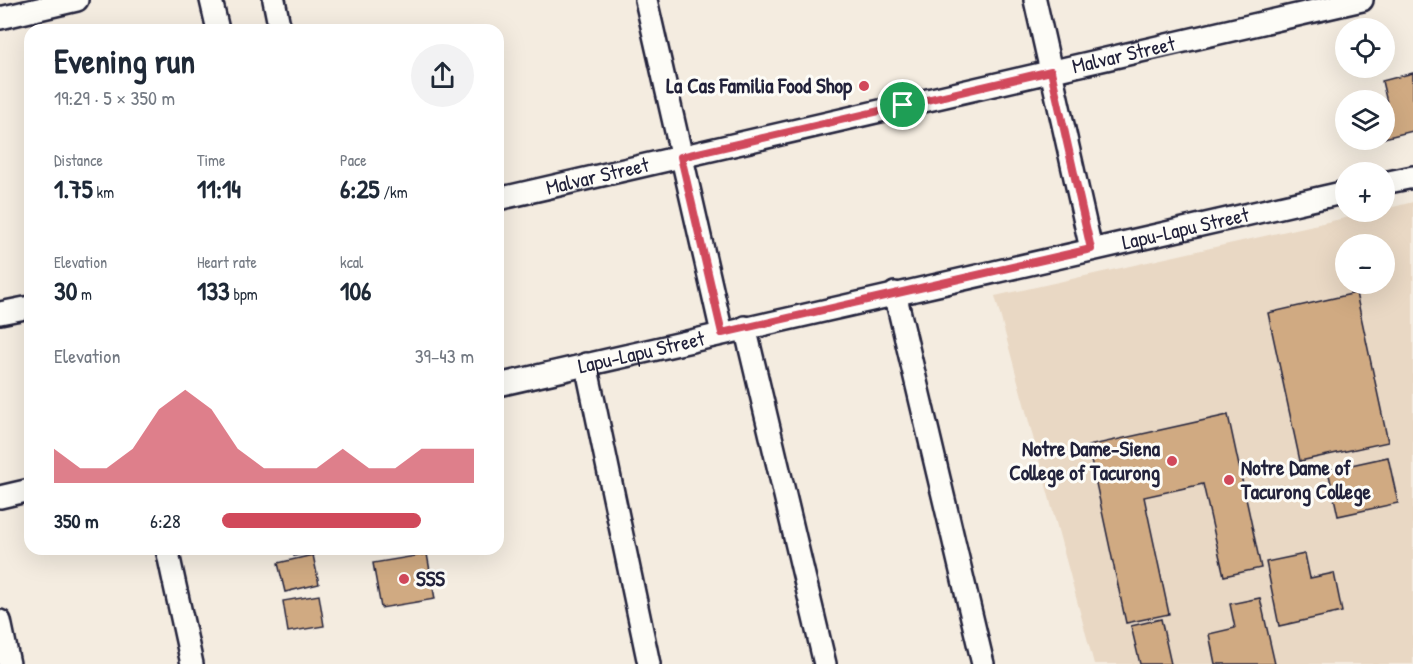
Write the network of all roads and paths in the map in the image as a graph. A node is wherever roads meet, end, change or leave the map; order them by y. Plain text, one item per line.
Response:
1 (77, 0) edge
2 (211, 0) edge
3 (274, 0) edge
4 (646, 0) edge
5 (1035, 0) edge
6 (1362, 0) edge
7 (0, 18) edge
8 (217, 24) edge
9 (279, 24) edge
10 (1051, 71) junction
11 (681, 157) junction
12 (1413, 177) edge
13 (1395, 181) edge
14 (1335, 194) edge
15 (504, 198) edge
16 (1091, 249) junction
17 (896, 293) junction
18 (24, 308) edge
19 (0, 313) edge
20 (745, 327) junction
21 (722, 333) junction
22 (586, 364) junction
23 (504, 384) edge
24 (24, 491) edge
25 (0, 497) edge
26 (168, 555) edge
27 (0, 621) edge
28 (9, 664) edge
29 (192, 664) edge
30 (649, 664) edge
31 (825, 664) edge
32 (983, 664) edge

1 - 7 street
2 - 8 street
3 - 9 street
4 - 11 street
5 - 10 street
6 - 10 street, Malvar Street
10 - 11 street, Malvar Street
10 - 16 street
11 - 15 street, Malvar Street
11 - 21 street
12 - 13 street
14 - 16 street, Lapu-Lapu Street
16 - 17 street, Lapu-Lapu Street
17 - 20 street, Lapu-Lapu Street
17 - 32 street
18 - 19 street
20 - 21 street, Lapu-Lapu Street
20 - 31 street
21 - 22 street, Lapu-Lapu Street
22 - 23 street, Lapu-Lapu Street
22 - 30 street
24 - 25 street
26 - 29 street
27 - 28 street

